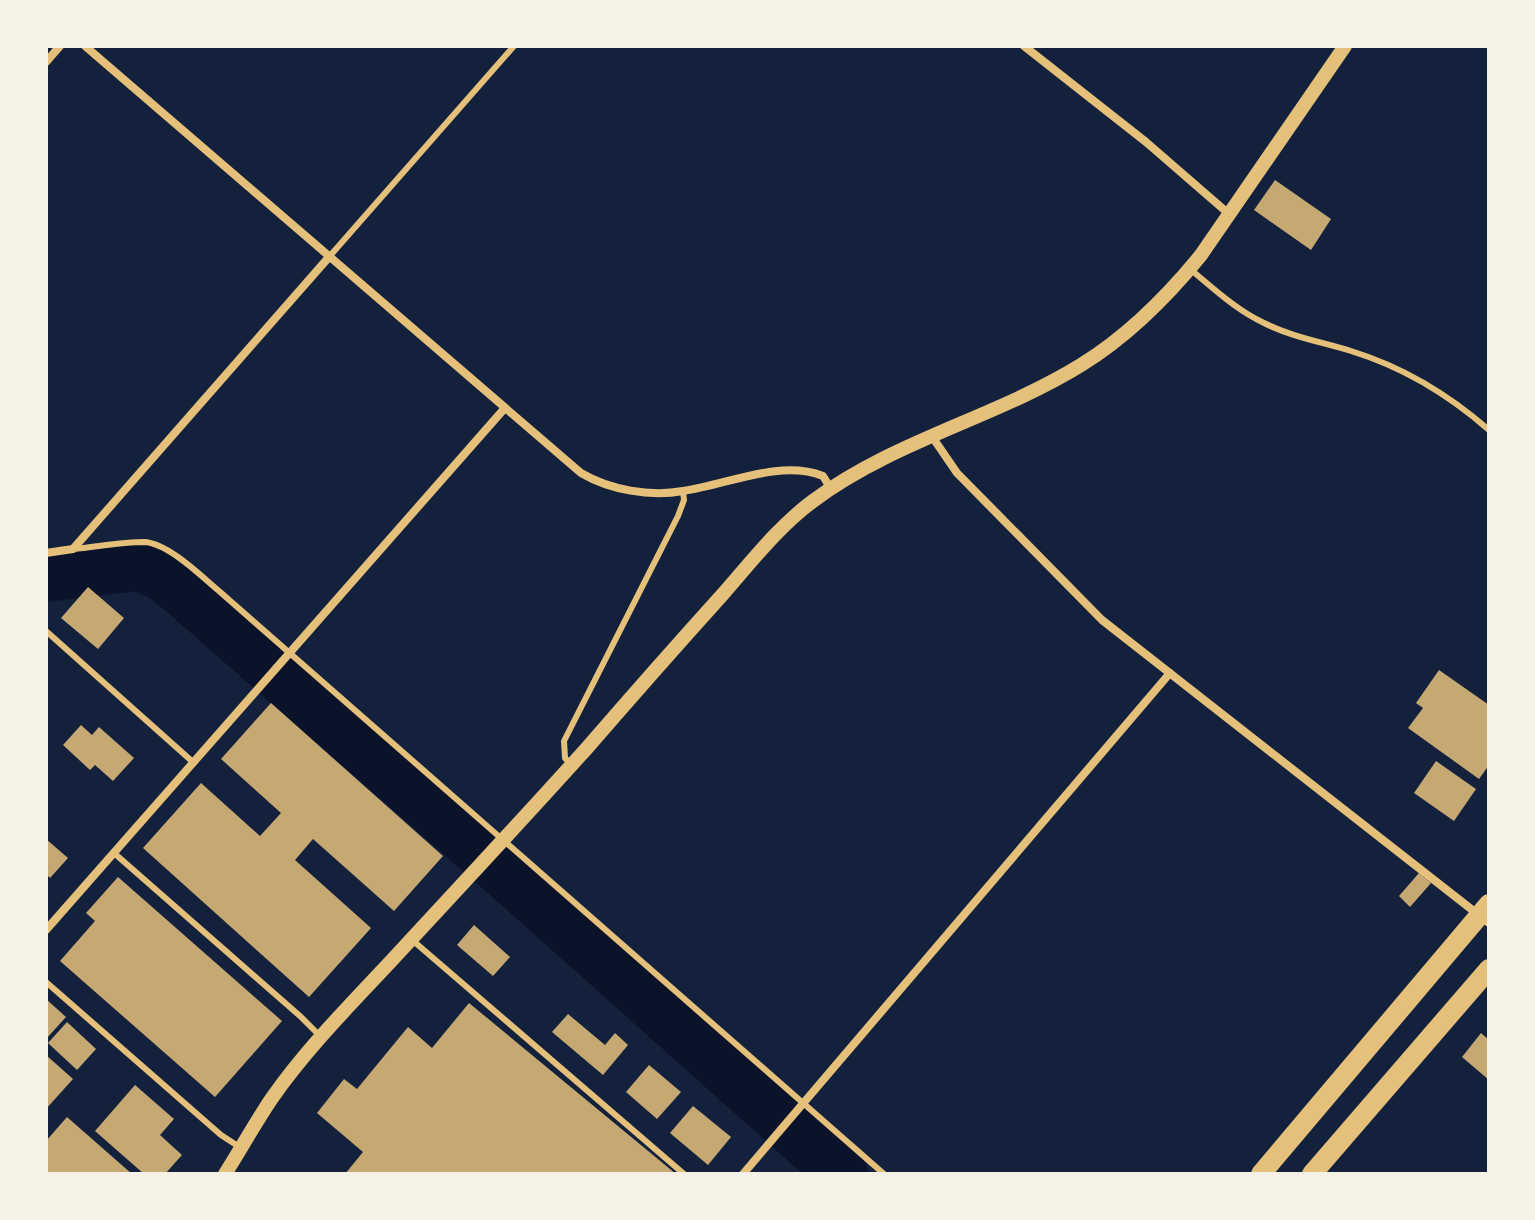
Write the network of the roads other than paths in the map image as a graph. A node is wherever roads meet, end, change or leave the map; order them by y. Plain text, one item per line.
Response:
1 (60, 46) edge
2 (85, 46) edge
3 (514, 46) edge
4 (1024, 46) edge
5 (1345, 46) edge
6 (46, 62) edge
7 (1229, 214) junction
8 (329, 257) junction
9 (1190, 269) junction
10 (504, 409) junction
11 (1489, 430) edge
12 (931, 435) junction
13 (831, 489) junction
14 (683, 491) junction
15 (73, 549) junction
16 (46, 553) edge
17 (46, 631) edge
18 (290, 653) junction
19 (1170, 673) junction
20 (194, 763) junction
21 (571, 765) junction
22 (501, 841) junction
23 (114, 853) junction
24 (1486, 914) edge
25 (46, 930) edge
26 (411, 939) junction
27 (1489, 969) edge
28 (46, 982) edge
29 (320, 1036) junction
30 (800, 1107) junction
31 (241, 1148) junction
32 (225, 1174) edge
33 (684, 1174) edge
34 (743, 1174) edge
35 (884, 1174) edge
36 (1261, 1174) edge
37 (1312, 1174) edge

1 - 6 street
2 - 8 street
3 - 8 lane
4 - 7 street
5 - 7 street
7 - 9 street
8 - 10 street
8 - 15 street
9 - 11 lane
9 - 12 street
10 - 14 street
10 - 18 street
12 - 13 street
12 - 19 street
13 - 14 street
13 - 21 street
14 - 21 lane
15 - 16 street
15 - 18 lane
17 - 20 lane
18 - 20 street
18 - 22 lane
19 - 24 street
19 - 30 street
20 - 23 street
21 - 22 street
22 - 26 street
22 - 30 lane
23 - 25 street
23 - 29 lane
24 - 36 main road
26 - 29 street
26 - 33 lane
27 - 37 main road
28 - 31 lane
29 - 31 street
30 - 34 street
30 - 35 lane
31 - 32 street

